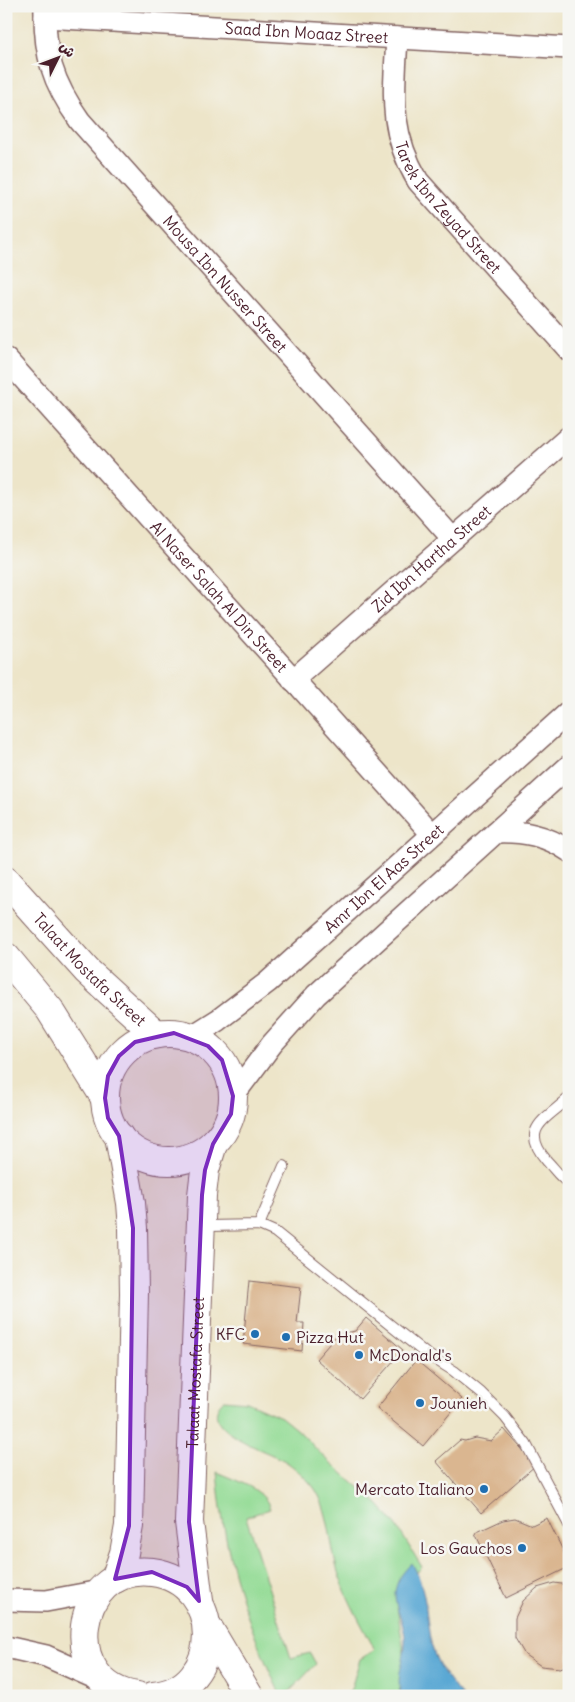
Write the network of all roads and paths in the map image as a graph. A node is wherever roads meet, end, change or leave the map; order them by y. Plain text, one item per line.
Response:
1 (45, 12) edge
2 (397, 38) junction
3 (569, 48) edge
4 (569, 350) edge
5 (6, 359) edge
6 (569, 437) edge
7 (453, 539) junction
8 (293, 680) junction
9 (569, 712) edge
10 (569, 766) edge
11 (496, 832) junction
12 (432, 834) junction
13 (569, 851) edge
14 (6, 881) edge
15 (6, 957) edge
16 (156, 1034) junction
17 (191, 1037) junction
18 (233, 1096) junction
19 (105, 1098) junction
20 (569, 1098) edge
21 (119, 1136) junction
22 (213, 1144) junction
23 (284, 1166) dead end
24 (569, 1183) edge
25 (202, 1221) junction
26 (259, 1225) junction
27 (569, 1525) edge
28 (108, 1585) junction
29 (6, 1600) edge
30 (199, 1602) junction
31 (208, 1627) junction
32 (6, 1647) edge
33 (108, 1684) junction
34 (137, 1696) edge
35 (153, 1696) edge
36 (248, 1696) edge

1 - 2 street, Saad Ibn Moaaz Street
1 - 7 street, Mousa Ibn Nusser Street
2 - 3 street, Saad Ibn Moaaz Street
2 - 4 street, Tarek Ibn Zeyad Street
5 - 8 street, Al Naser Salah Al Din Street
6 - 7 street, Zid Ibn Hartha Street
7 - 8 street, Zid Ibn Hartha Street
8 - 12 street, Al Naser Salah Al Din Street
9 - 12 street, Amr Ibn El Aas Street
10 - 11 street
11 - 13 street
11 - 18 street
12 - 17 street, Amr Ibn El Aas Street
14 - 16 street, Talaat Mostafa Street
15 - 19 street
16 - 17 street
16 - 19 street
17 - 18 street
18 - 22 street
19 - 21 street
20 - 24 lane
21 - 22 street
21 - 28 street
22 - 25 street, Talaat Mostafa Street
23 - 26 lane
25 - 26 lane
25 - 30 street, Talaat Mostafa Street
26 - 27 lane
28 - 29 street
28 - 30 street
28 - 33 street
30 - 31 street
31 - 35 street
31 - 36 street
32 - 33 street
33 - 34 street

